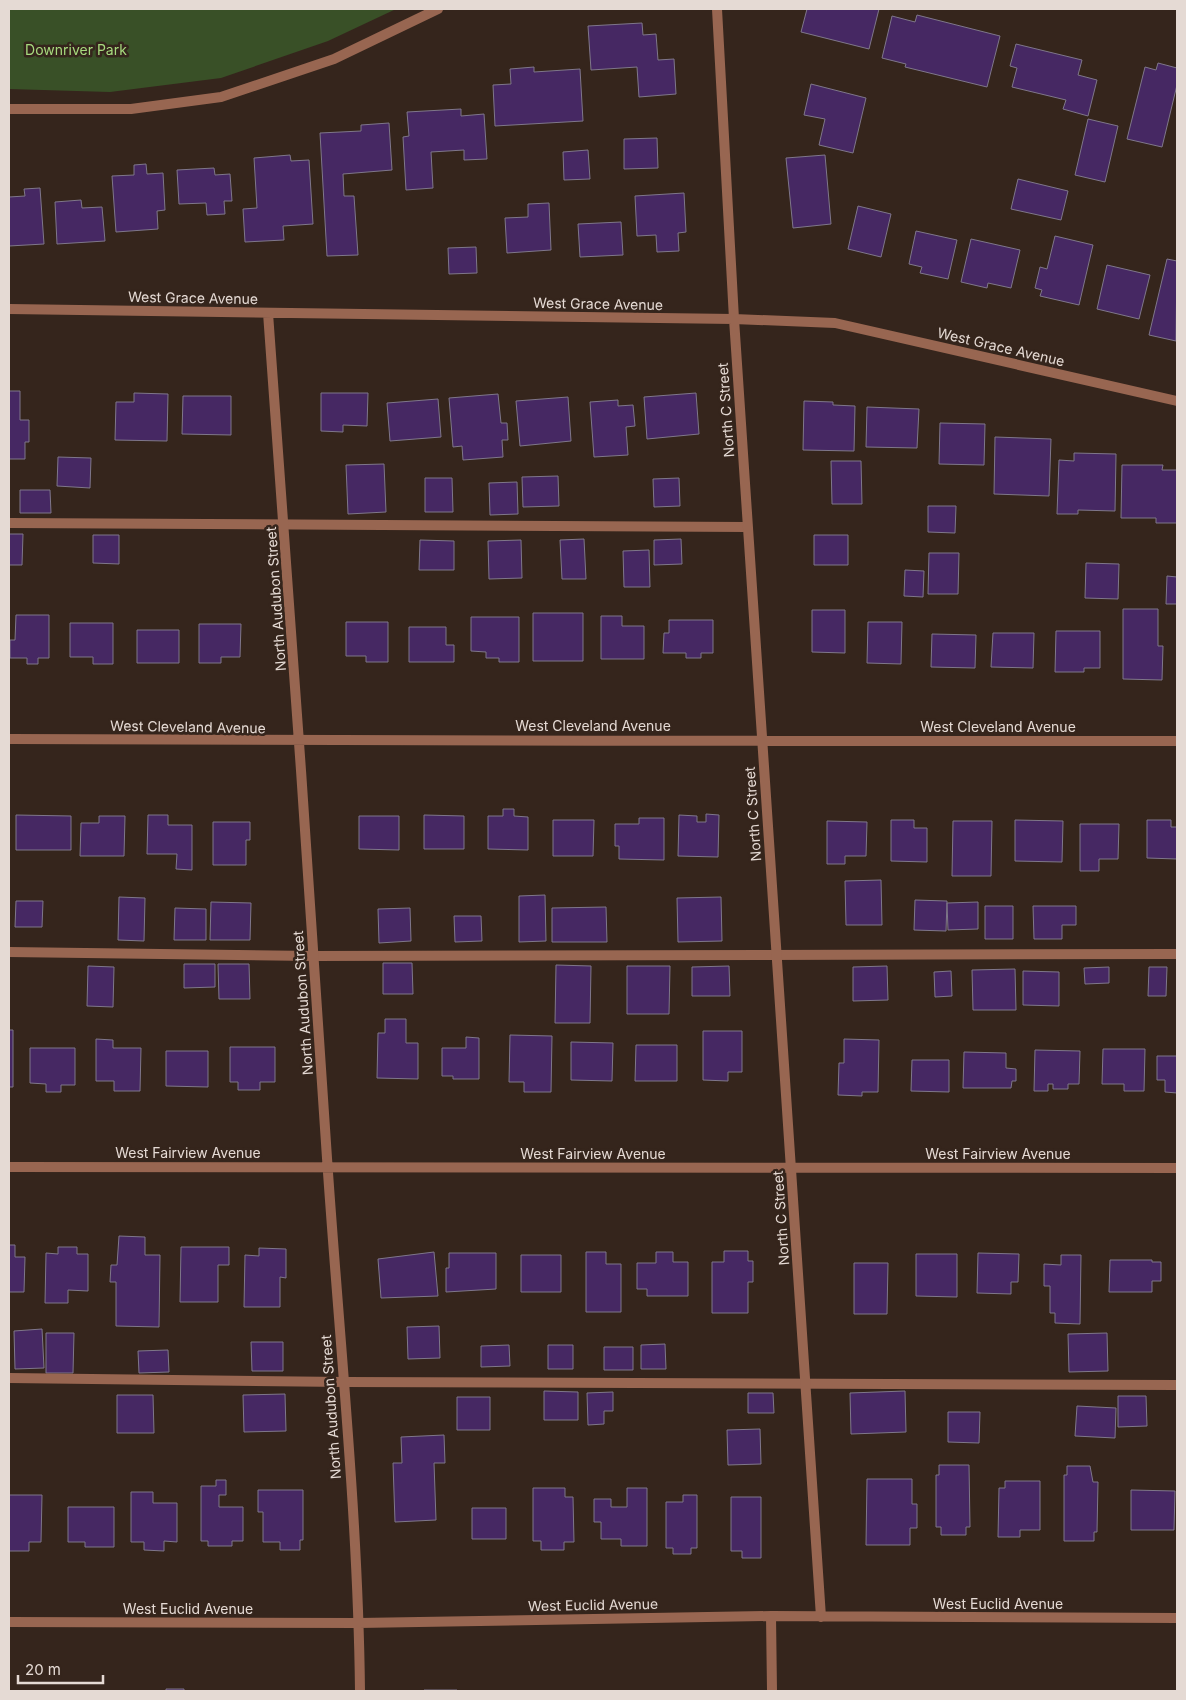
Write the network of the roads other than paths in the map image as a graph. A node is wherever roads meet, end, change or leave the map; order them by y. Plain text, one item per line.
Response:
1 (438, 9) edge
2 (717, 9) edge
3 (9, 108) edge
4 (9, 309) edge
5 (268, 313) junction
6 (734, 319) junction
7 (1177, 401) edge
8 (9, 523) edge
9 (285, 526) junction
10 (747, 528) junction
11 (9, 739) edge
12 (761, 739) junction
13 (1177, 741) edge
14 (299, 742) junction
15 (9, 952) edge
16 (776, 954) junction
17 (1177, 954) edge
18 (313, 956) junction
19 (9, 1167) edge
20 (328, 1167) junction
21 (791, 1168) junction
22 (1177, 1168) edge
23 (9, 1378) edge
24 (344, 1382) junction
25 (806, 1383) junction
26 (1177, 1385) edge
27 (771, 1616) junction
28 (822, 1617) junction
29 (1177, 1618) edge
30 (9, 1622) edge
31 (359, 1622) junction
32 (360, 1691) edge
33 (772, 1691) edge

1 - 3 street
2 - 6 street, North C Street
4 - 5 street, West Grace Avenue
5 - 6 street, West Grace Avenue
5 - 9 street, North Audubon Street
6 - 7 street, West Grace Avenue
6 - 10 street, North C Street
8 - 9 street
9 - 10 street
9 - 14 street, North Audubon Street
10 - 12 street, North C Street
11 - 14 street, West Cleveland Avenue
12 - 13 street, West Cleveland Avenue
12 - 14 street, West Cleveland Avenue
12 - 16 street, North C Street
14 - 18 street, North Audubon Street
15 - 18 street
16 - 17 street
16 - 18 street
16 - 21 street, North C Street
18 - 20 street, North Audubon Street
19 - 20 street, West Fairview Avenue
20 - 21 street, West Fairview Avenue
20 - 24 street, North Audubon Street
21 - 22 street, West Fairview Avenue
21 - 25 street, North C Street
23 - 24 street
24 - 25 street
24 - 31 street, North Audubon Street
25 - 26 street
25 - 28 street, North C Street
27 - 28 street, West Euclid Avenue
27 - 31 street, West Euclid Avenue
27 - 33 street
28 - 29 street, West Euclid Avenue
30 - 31 street, West Euclid Avenue
31 - 32 street, North Audubon Street

